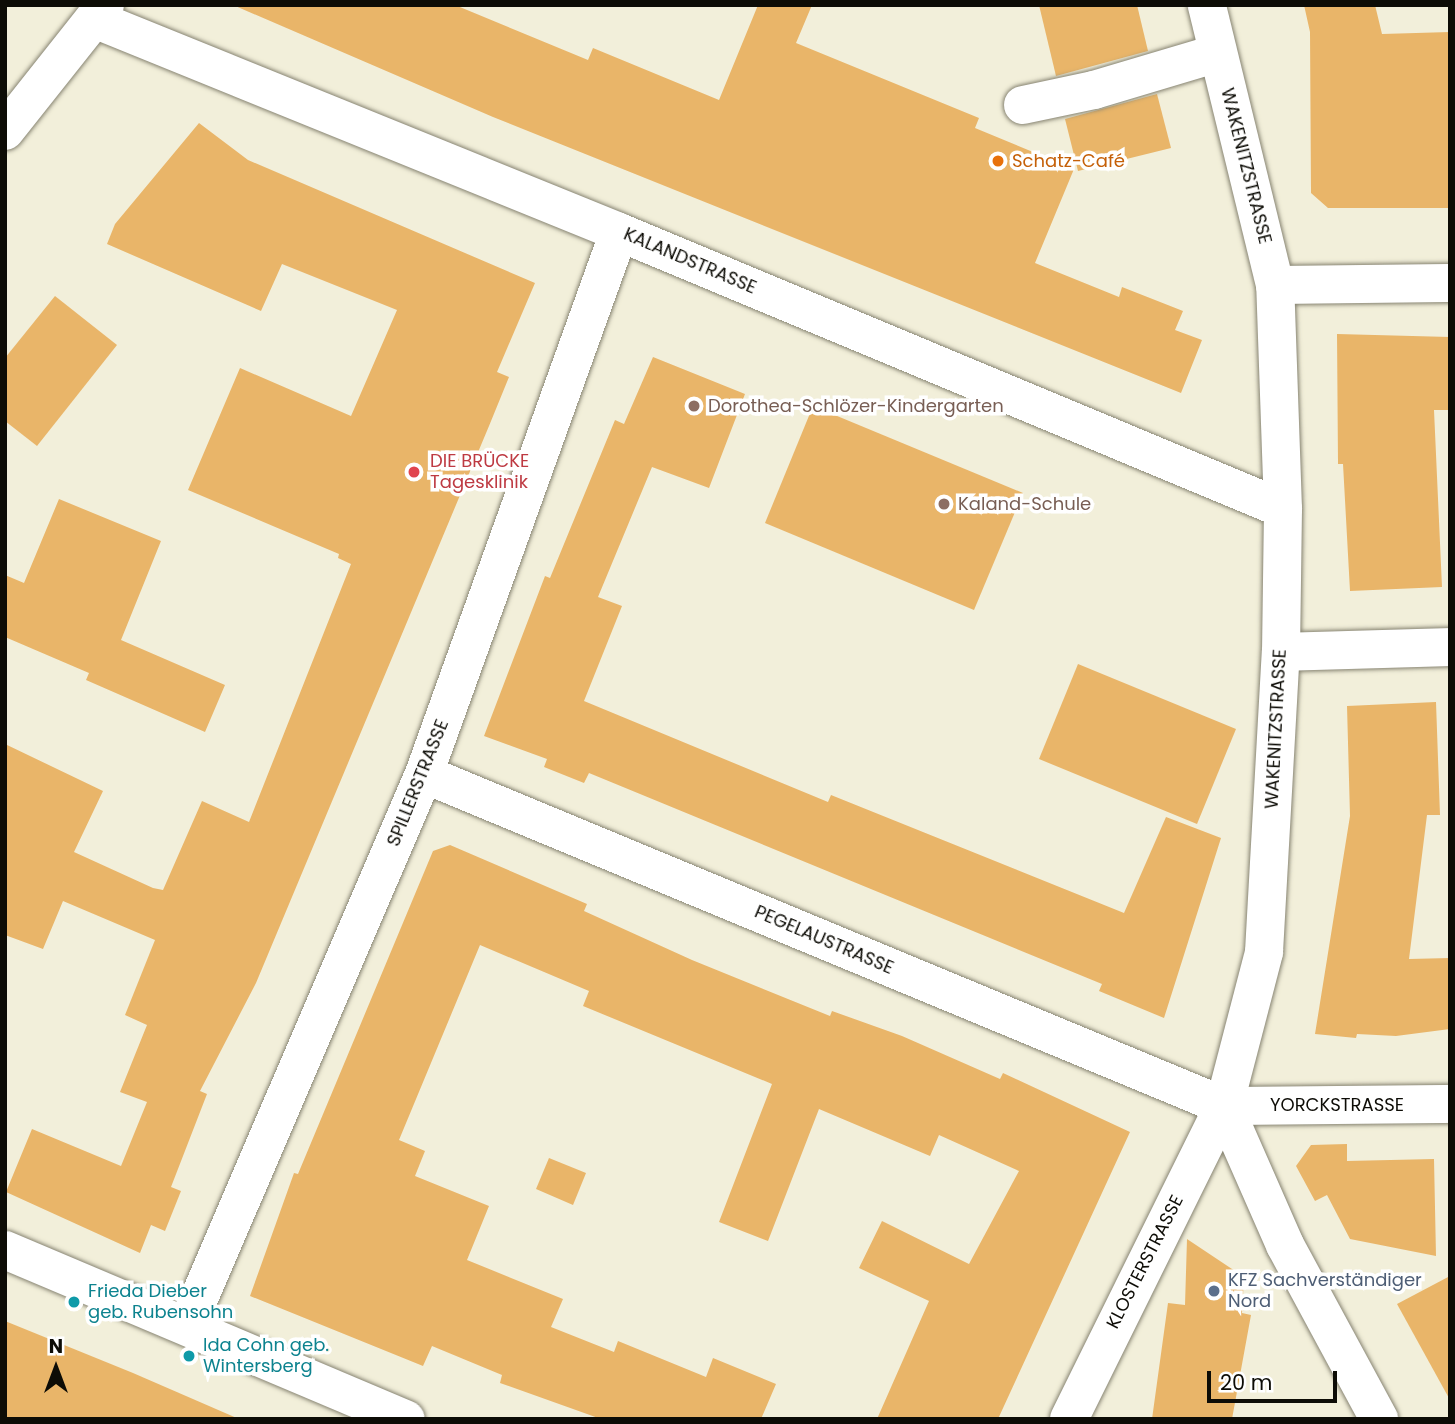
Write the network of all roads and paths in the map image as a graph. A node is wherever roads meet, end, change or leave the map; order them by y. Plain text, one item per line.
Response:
1 (1207, 5) edge
2 (99, 12) edge
3 (1219, 53) junction
4 (1023, 106) dead end
5 (5, 131) edge
6 (619, 232) junction
7 (1450, 283) edge
8 (1275, 285) junction
9 (1283, 509) junction
10 (1450, 647) edge
11 (1281, 652) junction
12 (424, 774) junction
13 (1450, 1104) edge
14 (1224, 1106) junction
15 (5, 1250) edge
16 (188, 1324) junction
17 (406, 1419) edge
18 (1069, 1419) edge
19 (1379, 1419) edge

1 - 3 street, WAKENITZSTRASSE
2 - 5 street
2 - 6 street, KALANDSTRASSE
3 - 4 street
3 - 8 street, WAKENITZSTRASSE
6 - 9 street, KALANDSTRASSE
6 - 12 street, SPILLERSTRASSE
7 - 8 street
8 - 9 street, WAKENITZSTRASSE
9 - 11 street, WAKENITZSTRASSE
10 - 11 street
11 - 14 street, WAKENITZSTRASSE
12 - 14 street, PEGELAUSTRASSE
12 - 16 street, SPILLERSTRASSE
13 - 14 street, YORCKSTRASSE
14 - 18 street, KLOSTERSTRASSE
14 - 19 street
15 - 16 street
16 - 17 street

